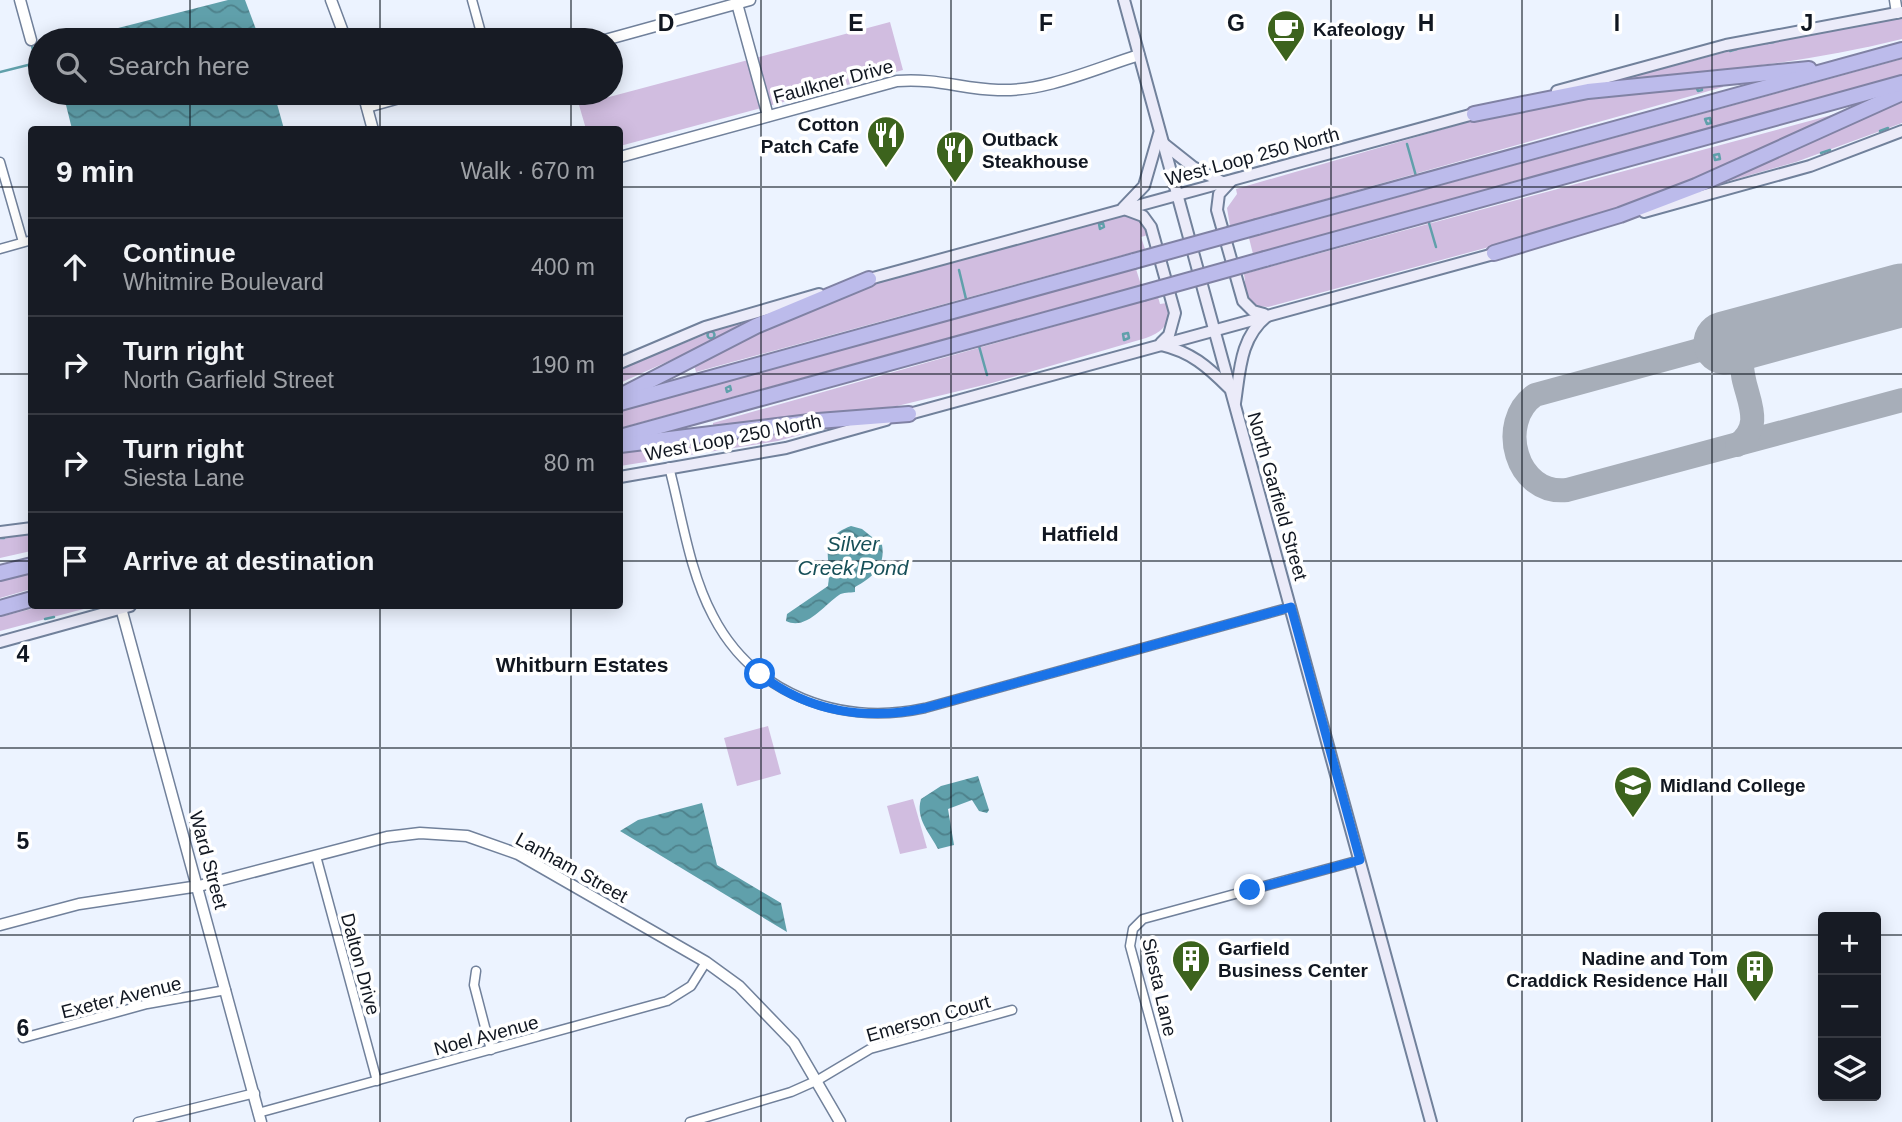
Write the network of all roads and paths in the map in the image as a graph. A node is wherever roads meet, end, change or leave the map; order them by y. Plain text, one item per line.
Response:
1 (20, 0) edge
2 (331, 0) edge
3 (472, 0) edge
4 (750, 0) edge
5 (1124, 0) edge
6 (1895, 0) edge
7 (737, 2) edge
8 (1900, 12) edge
9 (342, 28) edge
10 (480, 28) edge
11 (28, 29) edge
12 (623, 35) edge
13 (1902, 50) edge
14 (1139, 55) junction
15 (1879, 57) junction
16 (1902, 83) edge
17 (1902, 93) edge
18 (374, 105) edge
19 (367, 107) joint
20 (1474, 114) junction
21 (768, 116) junction
22 (372, 126) edge
23 (1160, 131) junction
24 (1902, 131) edge
25 (1164, 144) junction
26 (623, 156) edge
27 (0, 162) edge
28 (1228, 181) junction
29 (1177, 195) junction
30 (1121, 211) junction
31 (27, 241) edge
32 (0, 249) edge
33 (1494, 254) junction
34 (869, 279) junction
35 (1269, 314) junction
36 (1214, 329) junction
37 (1158, 345) junction
38 (623, 362) edge
39 (1230, 389) junction
40 (623, 395) edge
41 (623, 401) edge
42 (1235, 406) junction
43 (909, 414) junction
44 (623, 436) edge
45 (623, 445) edge
46 (669, 467) junction
47 (623, 476) edge
48 (28, 528) edge
49 (0, 532) edge
50 (28, 560) edge
51 (0, 564) edge
52 (28, 566) edge
53 (0, 573) edge
54 (28, 600) edge
55 (1291, 607) junction
56 (0, 608) edge
57 (119, 609) edge
58 (127, 609) edge
59 (0, 642) edge
60 (316, 856) junction
61 (1360, 860) junction
62 (198, 886) junction
63 (0, 925) edge
64 (706, 962) junction
65 (476, 971) dead end
66 (226, 990) junction
67 (1012, 1010) dead end
68 (23, 1038) dead end
69 (491, 1050) junction
70 (818, 1080) junction
71 (377, 1081) junction
72 (255, 1093) junction
73 (260, 1117) edge
74 (138, 1122) edge
75 (690, 1122) edge
76 (840, 1122) edge
77 (1178, 1122) edge
78 (1431, 1122) edge

1 - 11 street
2 - 9 street
3 - 10 street
4 - 7 street
5 - 14 main road, North Garfield Street
6 - 8 street
7 - 12 street
7 - 21 street
8 - 20 main road, West Loop 250 North
13 - 15 highway
14 - 21 street, Faulkner Drive
14 - 23 main road, North Garfield Street
15 - 20 highway
15 - 41 highway, bridge
16 - 44 highway, bridge
17 - 33 highway
18 - 19 street
19 - 22 street
20 - 28 main road, West Loop 250 North
21 - 26 street, Faulkner Drive
23 - 25 main road, North Garfield Street
23 - 30 main road
24 - 33 main road, West Loop 250 North
25 - 28 main road
25 - 29 main road, North Garfield Street
27 - 31 street
28 - 29 main road, West Loop 250 North
28 - 35 main road
29 - 30 main road, West Loop 250 North
29 - 36 main road, North Garfield Street
30 - 34 main road, West Loop 250 North
30 - 37 main road
31 - 32 street
33 - 35 main road, West Loop 250 North
34 - 38 main road, West Loop 250 North
34 - 40 highway
35 - 36 main road, West Loop 250 North
35 - 42 main road
36 - 37 main road, West Loop 250 North
36 - 39 main road, North Garfield Street
37 - 39 main road
37 - 43 main road, West Loop 250 North
39 - 42 main road, North Garfield Street
42 - 55 main road, North Garfield Street
43 - 45 highway
43 - 46 main road, West Loop 250 North
46 - 47 main road, West Loop 250 North
46 - 55 street
48 - 49 main road
50 - 51 highway
52 - 53 highway
54 - 56 highway
55 - 61 main road, North Garfield Street
57 - 59 main road
58 - 62 street, Ward Street
60 - 62 street, Lanham Street
60 - 64 street, Lanham Street
60 - 71 street, Dalton Drive
61 - 77 street, Siesta Lane
61 - 78 main road, North Garfield Street
62 - 63 street, Lanham Street
62 - 66 street, Ward Street
64 - 69 street, Noel Avenue
64 - 70 street, Lanham Street
65 - 69 street
66 - 68 street, Exeter Avenue
66 - 72 street, Ward Street
67 - 70 street, Emerson Court
69 - 71 street, Noel Avenue
70 - 75 street, Emerson Court
70 - 76 street, Lanham Street
71 - 73 street, Noel Avenue
72 - 73 street, Ward Street
72 - 74 street

